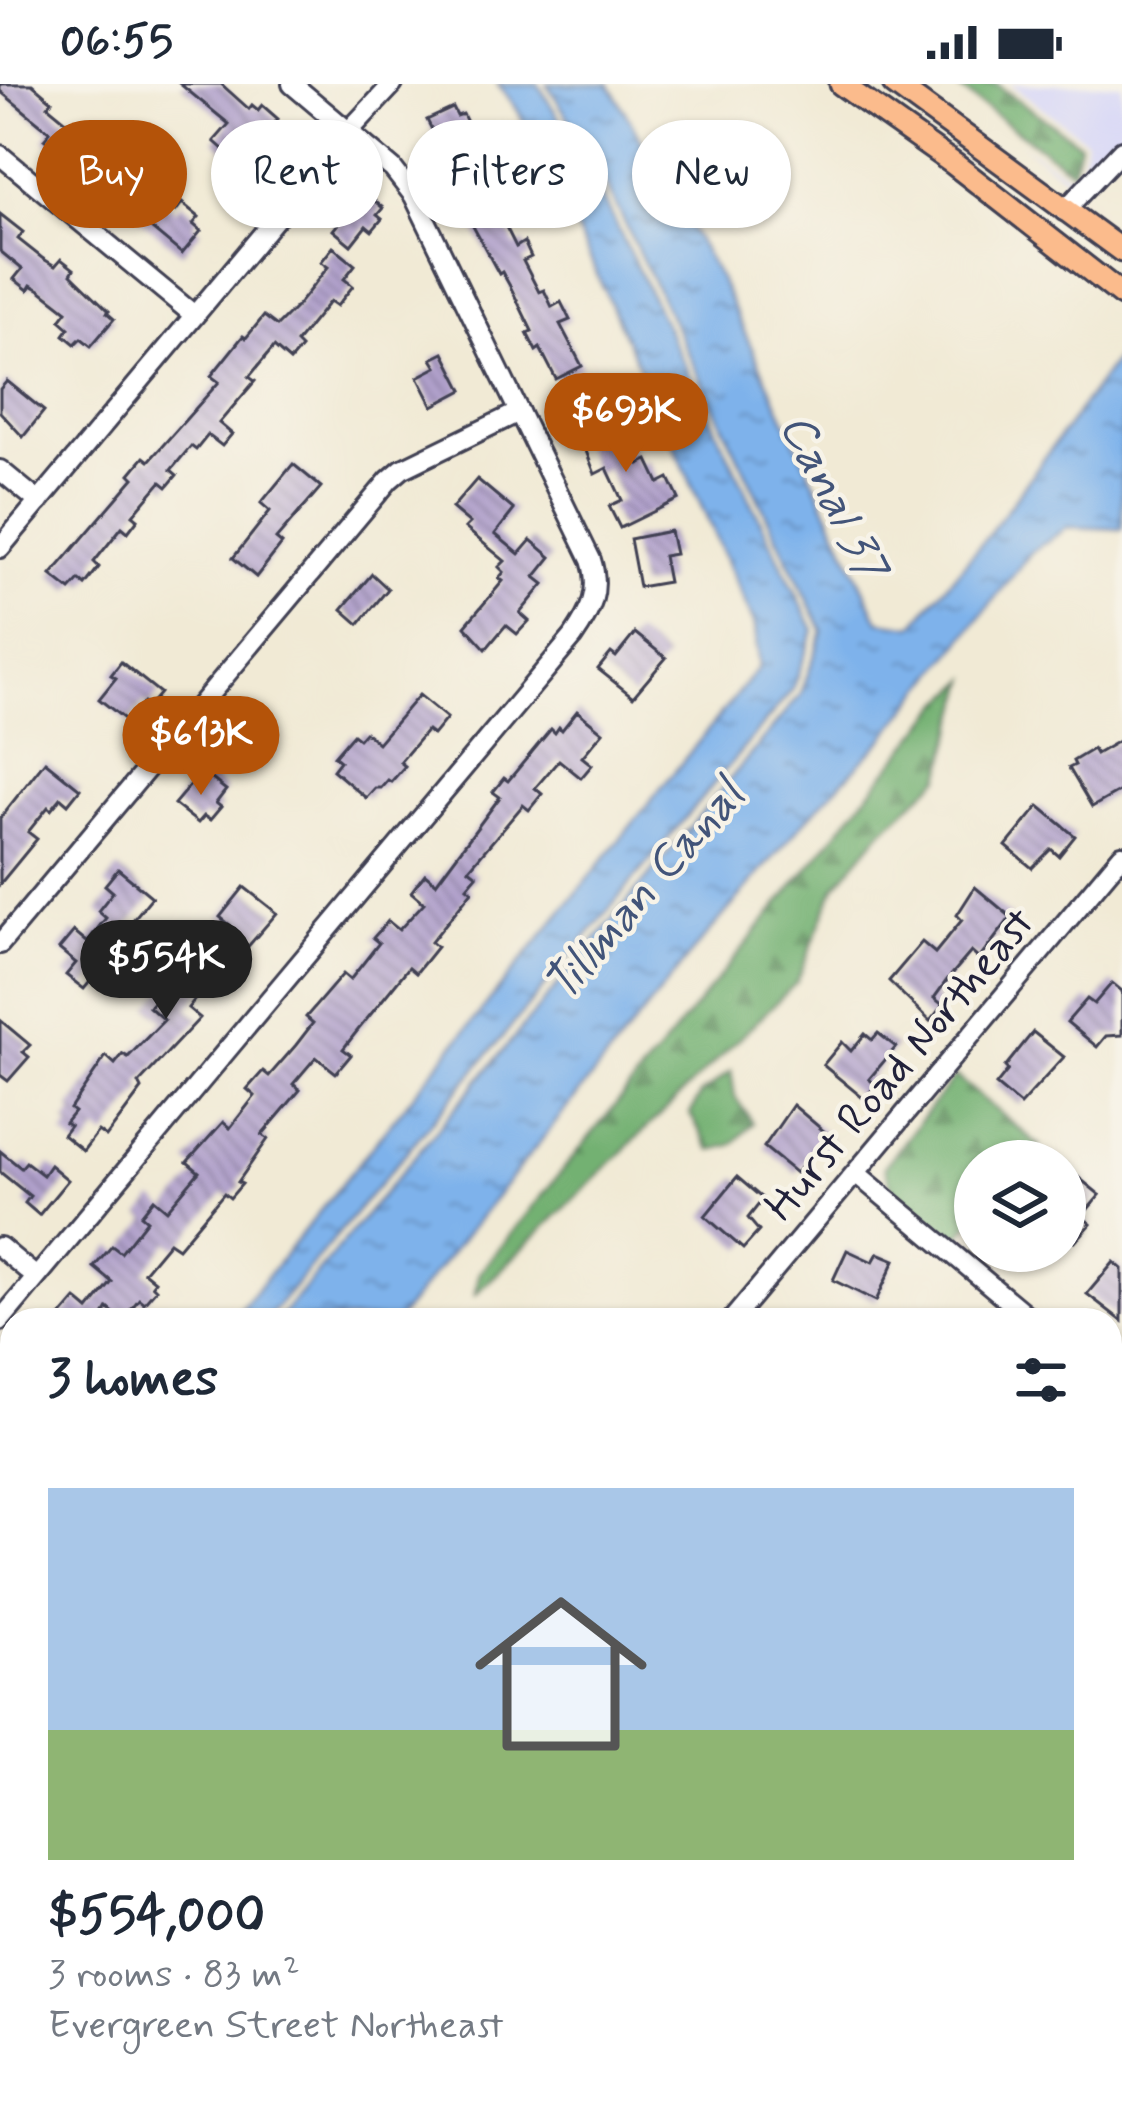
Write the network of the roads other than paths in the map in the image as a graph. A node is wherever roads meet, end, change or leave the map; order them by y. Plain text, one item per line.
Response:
1 (292, 84) edge
2 (393, 84) edge
3 (841, 84) edge
4 (894, 84) edge
5 (336, 120) edge
6 (359, 120) edge
7 (1122, 150) edge
8 (0, 155) edge
9 (383, 160) edge
10 (1064, 211) junction
11 (267, 228) edge
12 (1122, 251) edge
13 (1122, 295) edge
14 (194, 315) junction
15 (519, 412) junction
16 (0, 470) edge
17 (39, 502) junction
18 (0, 548) edge
19 (1122, 855) edge
20 (0, 944) edge
21 (857, 1174) junction
22 (0, 1247) edge
23 (36, 1277) junction
24 (11, 1308) edge
25 (742, 1308) edge
26 (1018, 1308) edge

1 - 5 street
2 - 6 street
3 - 13 main road
4 - 10 main road
7 - 10 street
8 - 14 street
9 - 15 street
10 - 12 main road
11 - 14 street
14 - 17 street
15 - 20 street
15 - 23 street
16 - 17 street
17 - 18 street
19 - 21 street, Hurst Road Northeast
21 - 25 street, Hurst Road Northeast
21 - 26 street
22 - 23 street
23 - 24 street

